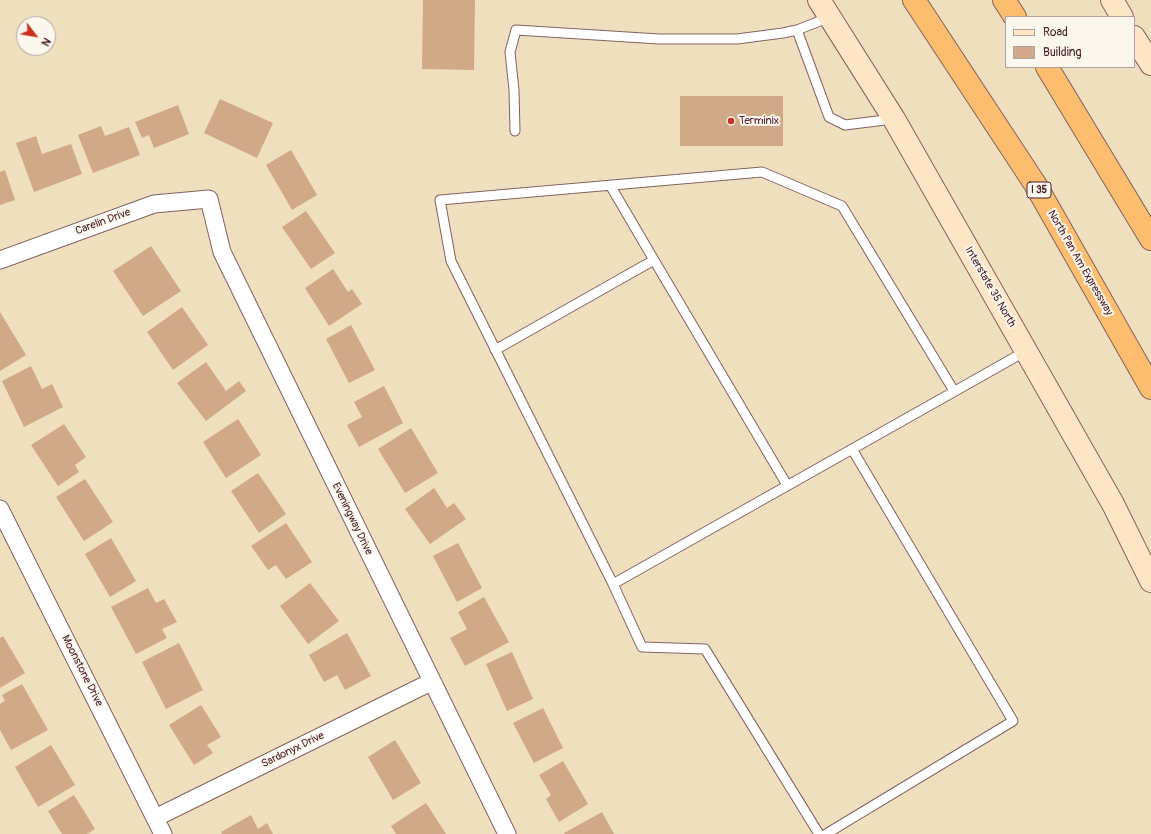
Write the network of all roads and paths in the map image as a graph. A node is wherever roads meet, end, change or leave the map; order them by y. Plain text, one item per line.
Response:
1 (914, 0) edge
2 (1004, 0) edge
3 (1112, 0) edge
4 (824, 8) edge
5 (1014, 16) edge
6 (1121, 16) edge
7 (797, 30) junction
8 (1135, 39) edge
9 (1151, 64) edge
10 (1048, 68) edge
11 (894, 119) junction
12 (515, 131) dead end
13 (610, 185) junction
14 (209, 199) joint
15 (1151, 239) edge
16 (0, 260) edge
17 (654, 260) junction
18 (495, 350) junction
19 (1026, 351) junction
20 (1151, 388) edge
21 (954, 391) junction
22 (852, 449) junction
23 (787, 485) junction
24 (0, 509) edge
25 (1151, 581) edge
26 (613, 584) junction
27 (431, 682) junction
28 (155, 818) junction
29 (163, 834) edge
30 (506, 834) edge
31 (819, 834) edge
32 (826, 834) edge

1 - 20 highway, North Pan Am Expressway / I 35
2 - 5 highway
3 - 6 main road
4 - 7 lane
4 - 11 main road, Interstate 35 North
7 - 11 lane
7 - 12 lane
8 - 9 main road
10 - 15 highway
11 - 19 main road, Interstate 35 North
13 - 17 lane
13 - 18 lane
13 - 21 lane
14 - 16 street, Carelin Drive
14 - 27 street, Eveningway Drive
17 - 18 lane
17 - 23 lane
18 - 26 lane
19 - 21 lane
19 - 25 main road, Interstate 35 North
21 - 22 lane
22 - 23 lane
22 - 32 lane
23 - 26 lane
24 - 28 street, Moonstone Drive
26 - 31 lane
27 - 28 street, Sardonyx Drive
27 - 30 street, Eveningway Drive
28 - 29 street, Moonstone Drive

